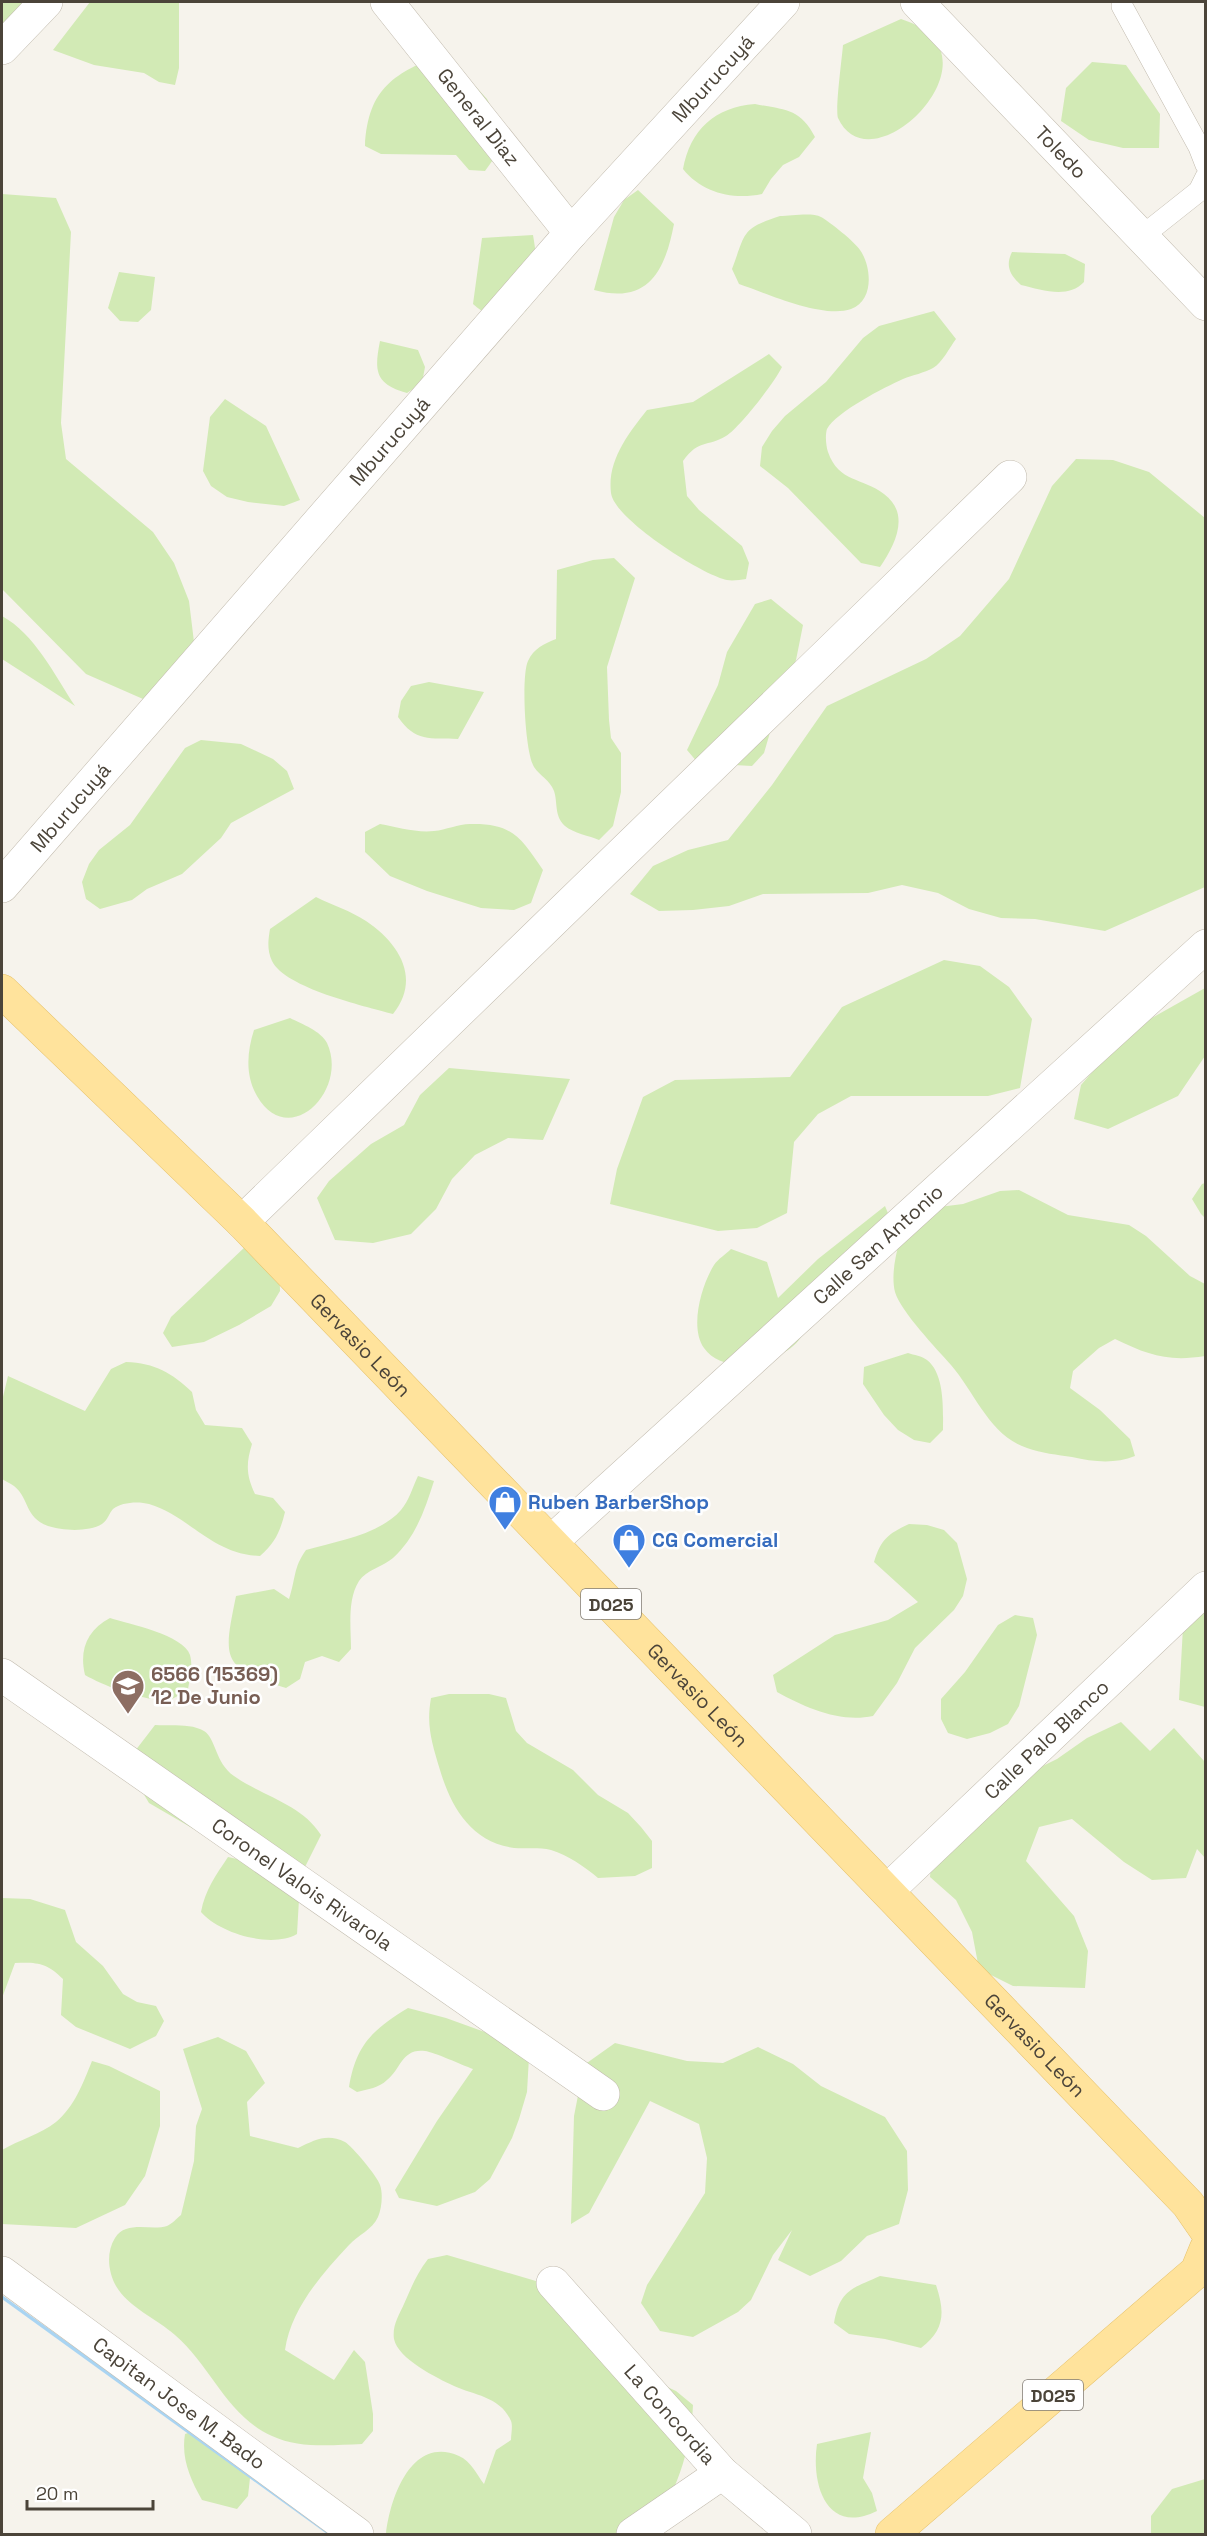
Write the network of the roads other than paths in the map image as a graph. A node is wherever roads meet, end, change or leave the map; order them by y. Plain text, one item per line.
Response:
1 (46, 2) edge
2 (387, 2) edge
3 (783, 2) edge
4 (917, 2) edge
5 (1122, 6) dead end
6 (2, 48) edge
7 (1206, 165) edge
8 (1206, 177) edge
9 (571, 233) junction
10 (1142, 237) junction
11 (1206, 304) edge
12 (1010, 477) dead end
13 (2, 886) edge
14 (1206, 946) edge
15 (2, 992) edge
16 (242, 1222) junction
17 (551, 1542) junction
18 (1206, 1588) edge
19 (2, 1675) edge
20 (887, 1891) junction
21 (603, 2094) dead end
22 (1206, 2230) edge
23 (1206, 2249) edge
24 (2, 2273) edge
25 (553, 2283) dead end
26 (722, 2473) junction
27 (357, 2535) edge
28 (633, 2535) edge
29 (795, 2535) edge
30 (892, 2535) edge

1 - 6 street
2 - 9 street, General Diaz
3 - 9 street, Mburucuyá
4 - 10 street, Toledo
5 - 7 lane
8 - 10 lane
9 - 13 street, Mburucuyá
10 - 11 street, Toledo
12 - 16 street
14 - 17 street, Calle San Antonio
15 - 16 main road, Gervasio León / D025
16 - 17 main road, Gervasio León / D025
17 - 20 main road, Gervasio León / D025
18 - 20 street, Calle Palo Blanco
19 - 21 street, Coronel Valois Rivarola
20 - 22 main road, Gervasio León / D025
23 - 30 main road, D025
24 - 27 street, Capitan Jose M. Bado
25 - 26 street, La Concordia
26 - 28 street
26 - 29 street, La Concordia

